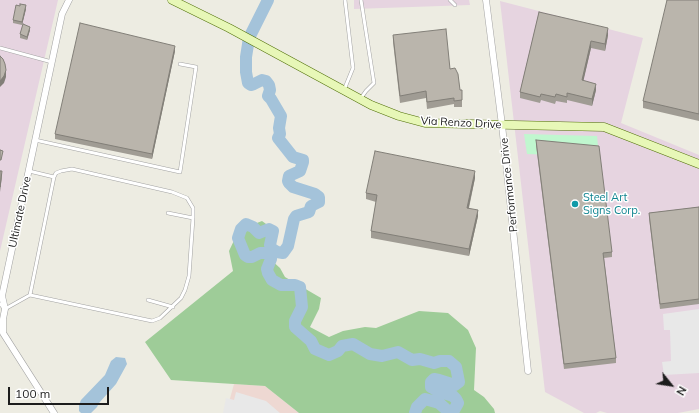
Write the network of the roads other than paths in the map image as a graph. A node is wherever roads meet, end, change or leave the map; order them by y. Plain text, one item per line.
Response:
1 (70, 0) edge
2 (172, 0) edge
3 (345, 0) edge
4 (361, 0) edge
5 (450, 0) edge
6 (486, 0) edge
7 (455, 5) dead end
8 (0, 48) edge
9 (52, 62) junction
10 (180, 64) dead end
11 (344, 90) junction
12 (360, 99) junction
13 (502, 125) junction
14 (35, 140) junction
15 (699, 164) edge
16 (29, 171) junction
17 (54, 177) junction
18 (168, 213) dead end
19 (193, 218) junction
20 (30, 295) junction
21 (148, 300) dead end
22 (0, 304) edge
23 (173, 307) junction
24 (5, 309) junction
25 (528, 371) dead end
26 (54, 413) edge

1 - 9 street, Ultimate Drive
2 - 11 street, Via Renzo Drive
3 - 11 lane
4 - 12 lane
5 - 7 lane
6 - 13 street, Performance Drive
8 - 9 lane
9 - 14 street, Ultimate Drive
10 - 14 lane
11 - 12 street, Via Renzo Drive
12 - 13 street, Via Renzo Drive
13 - 15 street, Via Renzo Drive
13 - 25 street, Performance Drive
14 - 16 street, Ultimate Drive
16 - 17 lane
16 - 24 street, Ultimate Drive
17 - 19 lane
17 - 20 lane
18 - 19 lane
19 - 23 lane
20 - 23 lane
20 - 24 lane
21 - 23 lane
22 - 24 lane
24 - 26 street, Ultimate Drive

